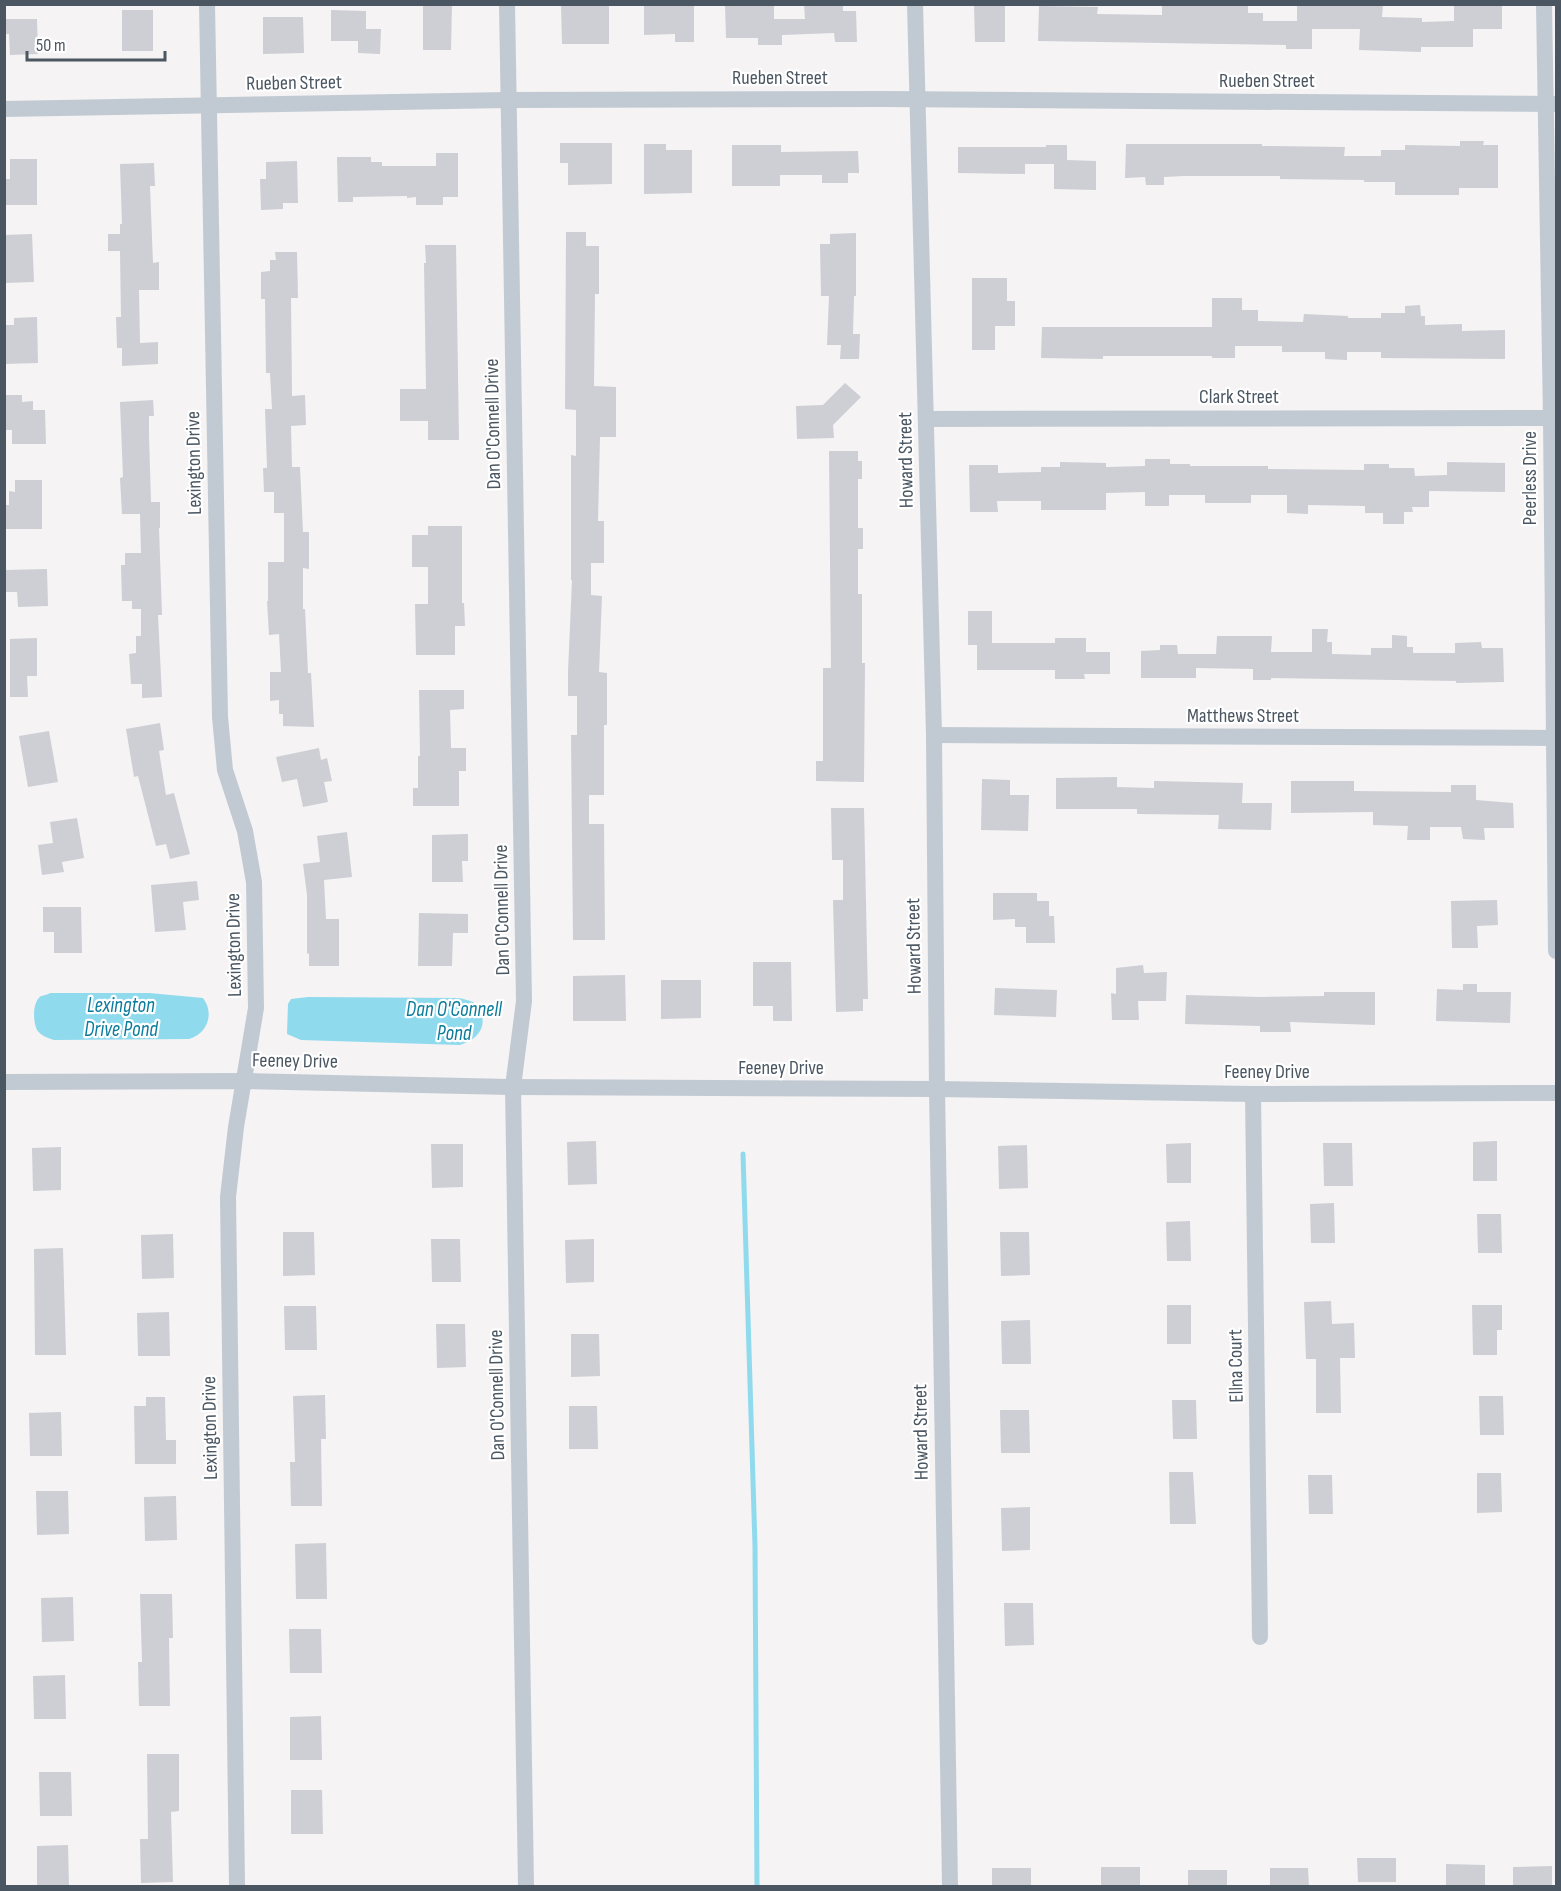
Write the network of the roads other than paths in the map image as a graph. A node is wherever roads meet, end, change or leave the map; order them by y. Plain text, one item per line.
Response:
1 (207, 4) edge
2 (507, 4) edge
3 (915, 4) edge
4 (1544, 4) edge
5 (917, 99) junction
6 (508, 100) junction
7 (1551, 104) edge
8 (208, 106) junction
9 (4, 109) edge
10 (1551, 418) junction
11 (926, 419) junction
12 (934, 735) junction
13 (1553, 738) junction
14 (1557, 951) edge
15 (244, 1081) junction
16 (4, 1082) edge
17 (513, 1087) junction
18 (937, 1089) junction
19 (1557, 1093) edge
20 (1253, 1094) junction
21 (1260, 1637) dead end
22 (237, 1887) edge
23 (526, 1887) edge
24 (950, 1887) edge

1 - 8 street, Lexington Drive
2 - 6 street, Dan O'Connell Drive
3 - 5 street, Howard Street
4 - 7 street, Peerless Drive
5 - 6 street, Rueben Street
5 - 7 street, Rueben Street
5 - 11 street, Howard Street
6 - 8 street, Rueben Street
6 - 17 street, Dan O'Connell Drive
7 - 10 street, Peerless Drive
8 - 9 street, Rueben Street
8 - 15 street, Lexington Drive
10 - 11 street, Clark Street
10 - 13 street, Peerless Drive
11 - 12 street, Howard Street
12 - 13 street, Matthews Street
12 - 18 street, Howard Street
13 - 14 street, Peerless Drive
15 - 16 street, Feeney Drive
15 - 17 street, Feeney Drive
15 - 22 street, Lexington Drive
17 - 18 street, Feeney Drive
17 - 23 street, Dan O'Connell Drive
18 - 20 street, Feeney Drive
18 - 24 street, Howard Street
19 - 20 street, Feeney Drive
20 - 21 street, Ellna Court

